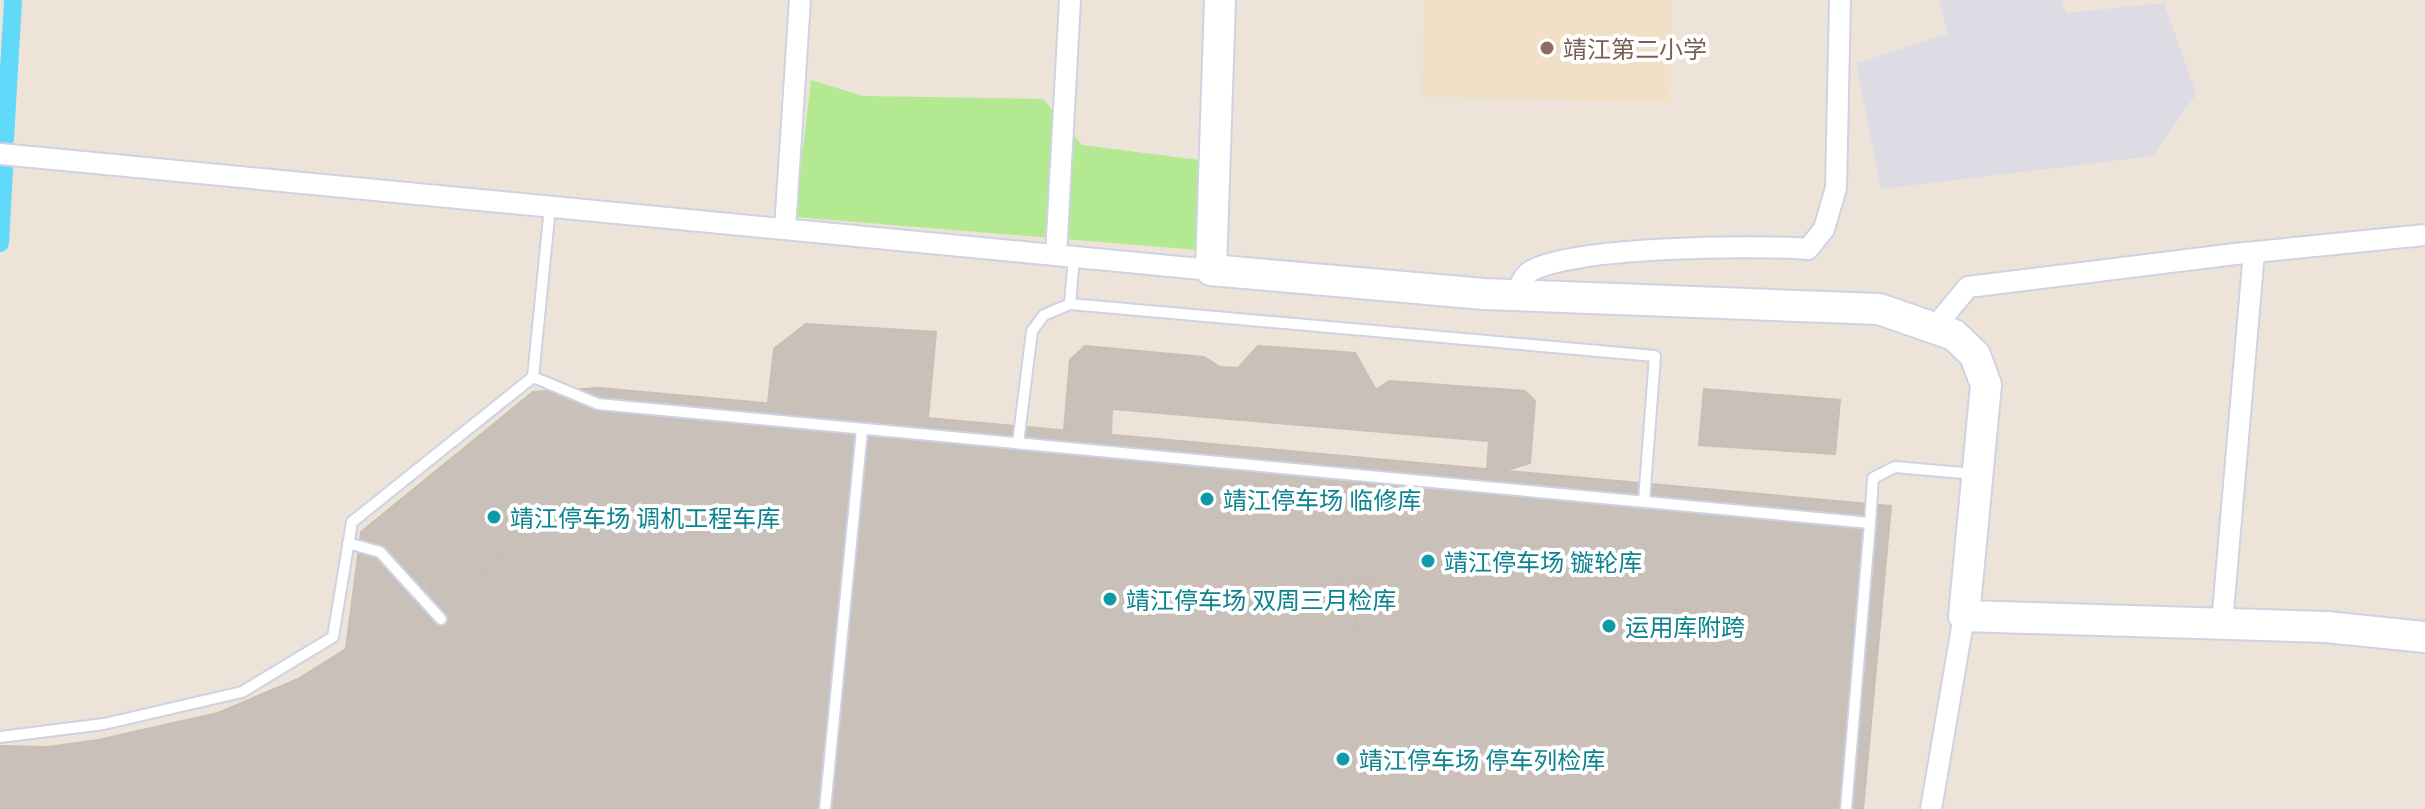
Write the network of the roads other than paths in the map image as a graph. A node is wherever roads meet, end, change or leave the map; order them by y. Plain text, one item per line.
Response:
1 (800, 0) edge
2 (1070, 0) edge
3 (1220, 0) edge
4 (1840, 0) edge
5 (0, 154) edge
6 (550, 207) junction
7 (785, 229) junction
8 (2425, 235) edge
9 (2254, 252) junction
10 (1065, 256) junction
11 (1211, 270) junction
12 (1517, 295) junction
13 (1070, 304) junction
14 (1934, 328) junction
15 (533, 377) junction
16 (862, 430) junction
17 (1018, 443) junction
18 (1979, 474) junction
19 (1644, 501) junction
20 (1870, 523) junction
21 (348, 543) junction
22 (1964, 616) junction
23 (441, 619) dead end
24 (2222, 624) junction
25 (2425, 637) edge
26 (0, 737) edge
27 (825, 809) edge
28 (1846, 809) edge
29 (1931, 809) edge

1 - 7 street
2 - 10 street
3 - 11 street
4 - 12 street
5 - 6 street
6 - 7 street
6 - 15 lane
7 - 10 street
8 - 9 street
9 - 14 street
9 - 24 street
10 - 11 street
10 - 13 lane
11 - 12 street
12 - 14 street
13 - 17 lane
13 - 19 lane
14 - 18 street
15 - 16 lane
15 - 21 lane
16 - 17 lane
16 - 27 lane
17 - 19 lane
18 - 20 lane
18 - 22 street
19 - 20 lane
20 - 28 lane
21 - 23 lane
21 - 26 lane
22 - 24 street
22 - 29 street
24 - 25 street

